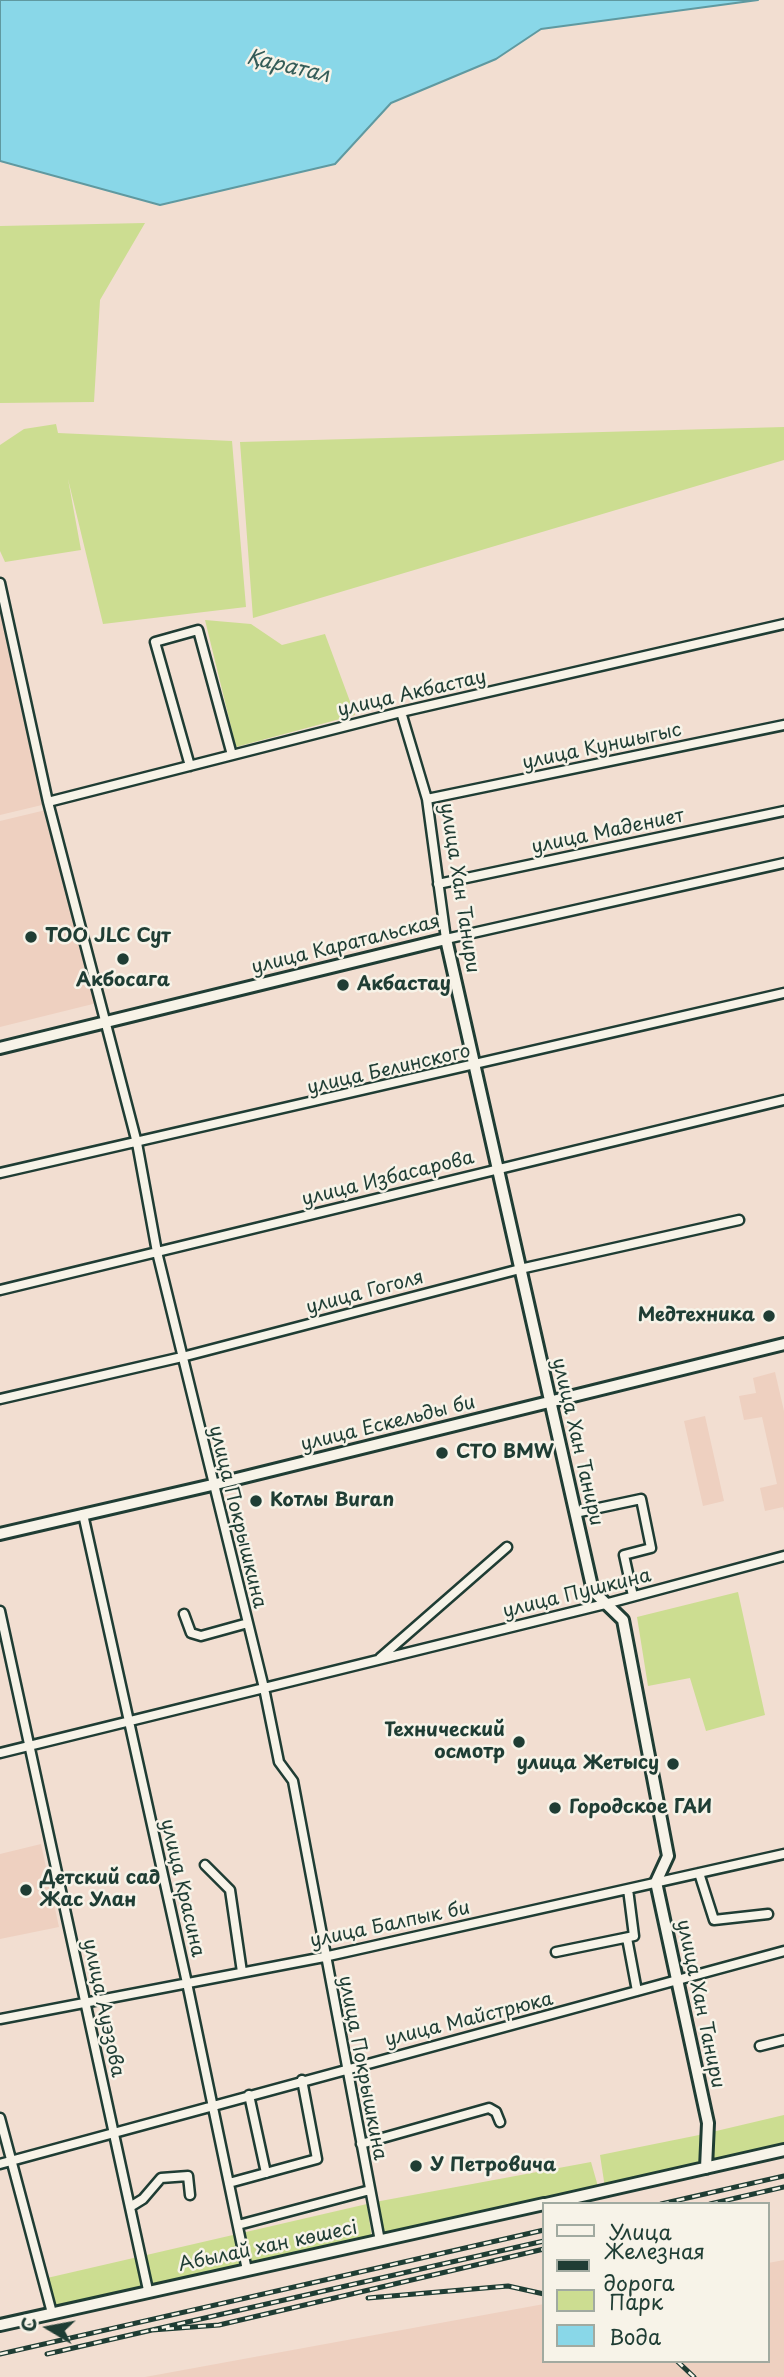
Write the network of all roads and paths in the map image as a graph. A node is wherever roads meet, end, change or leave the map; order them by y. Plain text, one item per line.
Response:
1 (0, 583) edge
2 (784, 624) edge
3 (401, 712) junction
4 (784, 725) edge
5 (232, 755) junction
6 (190, 766) junction
7 (427, 799) junction
8 (48, 802) junction
9 (784, 811) edge
10 (784, 863) edge
11 (438, 884) junction
12 (446, 939) junction
13 (784, 993) edge
14 (106, 1022) junction
15 (0, 1048) edge
16 (475, 1066) junction
17 (784, 1100) edge
18 (136, 1143) junction
19 (498, 1169) junction
20 (0, 1172) edge
21 (739, 1220) dead end
22 (157, 1252) junction
23 (520, 1269) junction
24 (0, 1290) edge
25 (784, 1344) edge
26 (182, 1357) junction
27 (0, 1399) edge
28 (550, 1402) junction
29 (212, 1485) junction
30 (575, 1513) junction
31 (83, 1514) junction
32 (0, 1534) edge
33 (507, 1548) dead end
34 (784, 1556) edge
35 (634, 1596) junction
36 (605, 1604) junction
37 (0, 1611) edge
38 (184, 1614) dead end
39 (248, 1623) junction
40 (378, 1660) junction
41 (264, 1688) junction
42 (128, 1721) junction
43 (30, 1746) junction
44 (0, 1753) edge
45 (784, 1854) edge
46 (205, 1865) dead end
47 (699, 1873) junction
48 (656, 1882) junction
49 (628, 1889) junction
50 (768, 1913) dead end
51 (627, 1938) junction
52 (784, 1951) edge
53 (556, 1952) dead end
54 (324, 1956) junction
55 (242, 1972) junction
56 (677, 1979) junction
57 (187, 1983) junction
58 (637, 1991) junction
59 (86, 2002) junction
60 (0, 2019) edge
61 (784, 2040) edge
62 (760, 2046) dead end
63 (346, 2067) junction
64 (302, 2080) junction
65 (249, 2095) junction
66 (214, 2105) junction
67 (0, 2118) edge
68 (500, 2122) dead end
69 (114, 2133) junction
70 (361, 2144) junction
71 (784, 2150) edge
72 (5, 2163) edge
73 (706, 2168) junction
74 (266, 2173) junction
75 (229, 2183) junction
76 (370, 2190) junction
77 (190, 2195) dead end
78 (554, 2202) edge
79 (542, 2205) edge
80 (130, 2207) junction
81 (238, 2225) junction
82 (380, 2241) junction
83 (247, 2270) junction
84 (148, 2290) junction
85 (52, 2313) junction
86 (0, 2325) edge

1 - 8 street, улица Покрышкина
2 - 3 street, улица Акбастау
3 - 5 street, улица Акбастау
3 - 7 street, улица Хан Танири
4 - 7 street, улица Куншыгыс
5 - 6 street, улица Акбастау
5 - 6 street
6 - 8 street, улица Акбастау
7 - 11 street, улица Хан Танири
8 - 14 street, улица Покрышкина
9 - 11 street, улица Мадениет
10 - 12 street, улица Каратальская
11 - 12 street, улица Хан Танири
12 - 14 street, улица Каратальская
12 - 16 street, улица Хан Танири
13 - 16 street, улица Белинского
14 - 15 street, улица Каратальская
14 - 18 street, улица Покрышкина
16 - 18 street, улица Белинского
16 - 19 street, улица Хан Танири
17 - 19 street, улица Избасарова
18 - 20 street, улица Белинского
18 - 22 street, улица Покрышкина
19 - 22 street, улица Избасарова
19 - 23 street, улица Хан Танири
21 - 23 street, улица Гоголя
22 - 24 street, улица Избасарова
22 - 26 street, улица Покрышкина
23 - 26 street, улица Гоголя
23 - 28 street, улица Хан Танири
25 - 28 street, улица Ескельды би
26 - 27 street, улица Гоголя
26 - 29 street, улица Покрышкина
28 - 29 street, улица Ескельды би
28 - 30 street, улица Хан Танири
29 - 31 street, улица Ескельды би
29 - 39 street, улица Покрышкина
30 - 35 street
30 - 36 street, улица Хан Танири
31 - 32 street, улица Ескельды би
31 - 42 street, улица Красина
33 - 40 street, улица Пушкина
34 - 35 street, улица Пушкина
35 - 36 street, улица Пушкина
36 - 40 street, улица Пушкина
36 - 48 street, улица Хан Танири
37 - 43 street, улица Ауэзова
38 - 39 street
39 - 41 street, улица Покрышкина
40 - 41 street, улица Пушкина
41 - 42 street, улица Пушкина
41 - 54 street, улица Покрышкина
42 - 43 street, улица Пушкина
42 - 57 street, улица Красина
43 - 44 street, улица Пушкина
43 - 59 street, улица Ауэзова
45 - 47 street, улица Балпык би
46 - 55 street
47 - 48 street, улица Балпык би
47 - 50 street
48 - 49 street, улица Балпык би
48 - 56 street, улица Хан Танири
49 - 51 street
49 - 54 street, улица Балпык би
51 - 53 street
51 - 58 street
52 - 56 street, улица Майстрюка
54 - 55 street, улица Балпык би
54 - 63 street, улица Покрышкина
55 - 57 street, улица Балпык би
56 - 58 street, улица Майстрюка
56 - 73 street, улица Хан Танири
57 - 59 street, улица Балпык би
57 - 66 street, улица Красина
58 - 63 street, улица Майстрюка
59 - 60 street, улица Балпык би
59 - 69 street, улица Ауэзова
61 - 62 street
63 - 64 street, улица Майстрюка
63 - 70 street, улица Покрышкина
64 - 65 street, улица Майстрюка
64 - 74 street
65 - 66 street, улица Майстрюка
65 - 74 street
66 - 69 street, улица Майстрюка
66 - 75 street, улица Красина
67 - 72 street
68 - 70 street
69 - 72 street, улица Майстрюка
69 - 80 street, улица Ауэзова
70 - 76 street, улица Покрышкина
71 - 73 street, Абылай хан көшесі
72 - 85 street
73 - 78 street, Абылай хан көшесі
74 - 75 street
75 - 81 street, улица Красина
76 - 81 street
76 - 82 street, улица Покрышкина
77 - 80 street
79 - 82 street, Абылай хан көшесі
80 - 84 street, улица Ауэзова
81 - 83 street, улица Красина
82 - 83 street, Абылай хан көшесі
83 - 84 street, Абылай хан көшесі
84 - 85 street, Абылай хан көшесі
85 - 86 street, Абылай хан көшесі

